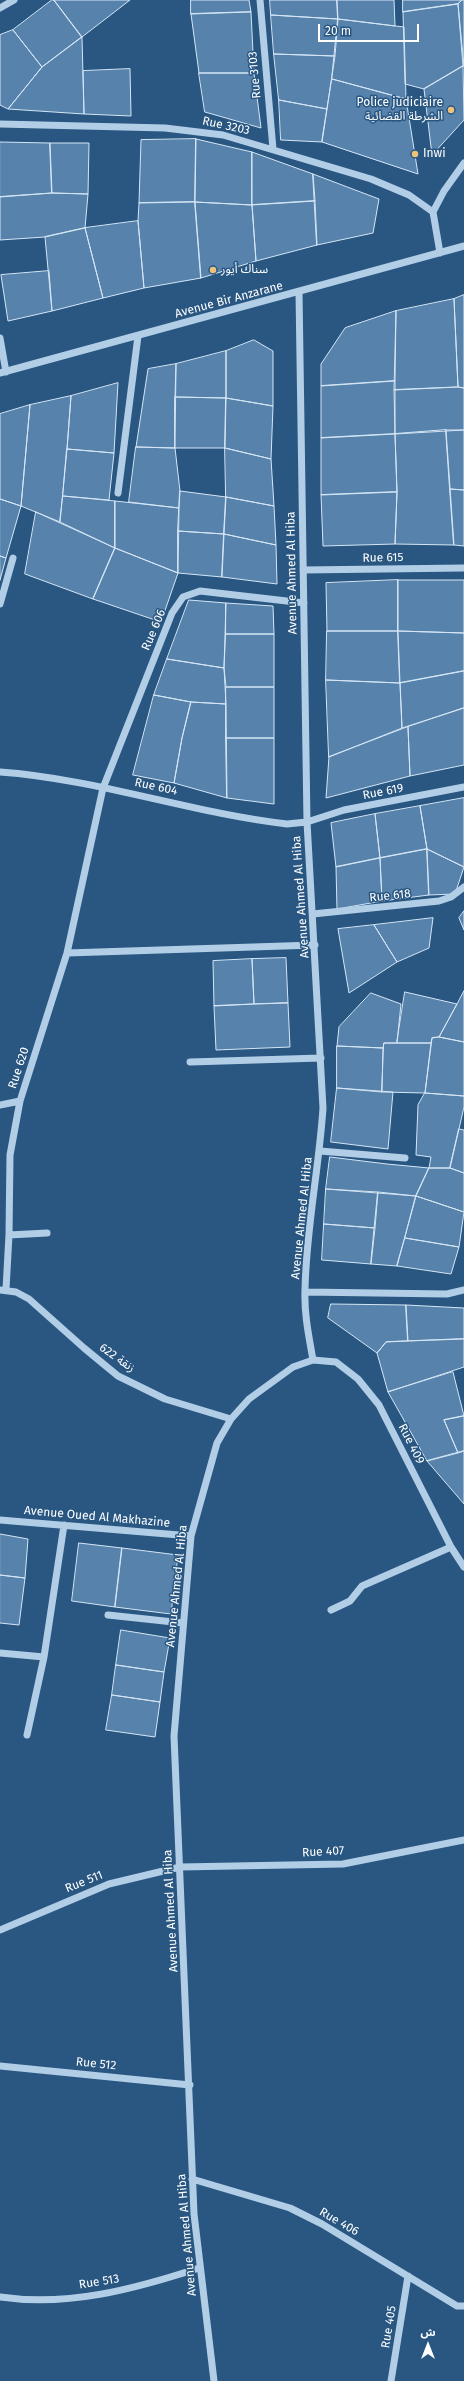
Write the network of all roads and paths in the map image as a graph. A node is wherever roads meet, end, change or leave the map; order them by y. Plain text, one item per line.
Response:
1 (14, 0) edge
2 (260, 0) edge
3 (0, 8) edge
4 (0, 124) edge
5 (273, 149) junction
6 (464, 163) edge
7 (433, 212) junction
8 (464, 246) edge
9 (440, 253) junction
10 (299, 292) junction
11 (138, 336) junction
12 (0, 338) edge
13 (3, 372) edge
14 (118, 493) dead end
15 (13, 558) dead end
16 (464, 568) edge
17 (303, 570) junction
18 (304, 603) junction
19 (0, 604) edge
20 (0, 772) edge
21 (464, 787) edge
22 (103, 788) junction
23 (307, 822) junction
24 (464, 887) edge
25 (313, 914) junction
26 (315, 945) junction
27 (67, 953) junction
28 (321, 1058) junction
29 (190, 1062) dead end
30 (20, 1101) junction
31 (0, 1105) edge
32 (320, 1151) junction
33 (405, 1158) dead end
34 (47, 1233) dead end
35 (10, 1235) junction
36 (3, 1290) edge
37 (464, 1290) edge
38 (305, 1292) junction
39 (313, 1360) junction
40 (231, 1419) junction
41 (0, 1520) edge
42 (64, 1525) junction
43 (192, 1536) junction
44 (451, 1547) junction
45 (464, 1567) edge
46 (331, 1610) dead end
47 (108, 1615) dead end
48 (183, 1623) junction
49 (0, 1653) edge
50 (44, 1657) junction
51 (27, 1735) dead end
52 (464, 1840) edge
53 (180, 1867) junction
54 (0, 1930) edge
55 (0, 2066) edge
56 (190, 2085) junction
57 (192, 2180) junction
58 (199, 2268) junction
59 (408, 2276) junction
60 (0, 2297) edge
61 (464, 2306) edge
62 (214, 2381) edge
63 (391, 2381) edge

1 - 3 street
2 - 5 street, Rue 3103
4 - 5 street, Rue 3203
5 - 7 street, Rue 3203
6 - 7 street
7 - 9 street
8 - 9 street, Avenue Bir Anzarane
9 - 10 street, Avenue Bir Anzarane
10 - 11 street, Avenue Bir Anzarane
10 - 17 street, Avenue Ahmed Al Hiba
11 - 13 street, Avenue Bir Anzarane
11 - 14 street
12 - 13 street
15 - 19 street
16 - 17 street, Rue 615
17 - 18 street, Avenue Ahmed Al Hiba
18 - 22 street, Rue 606
18 - 23 street, Avenue Ahmed Al Hiba
20 - 22 street, Rue 604
21 - 23 street, Rue 619
22 - 23 street, Rue 604
22 - 27 street, Rue 620
23 - 25 street, Avenue Ahmed Al Hiba
24 - 25 street, Rue 618
25 - 26 street, Avenue Ahmed Al Hiba
26 - 27 street
26 - 28 street, Avenue Ahmed Al Hiba
27 - 30 street, Rue 620
28 - 29 street
28 - 32 street, Avenue Ahmed Al Hiba
30 - 31 street
30 - 35 street, Rue 620
32 - 33 street
32 - 38 street, Avenue Ahmed Al Hiba
34 - 35 street
35 - 36 street, Rue 620
36 - 40 street, زنقة 622
37 - 38 street
38 - 39 street, Avenue Ahmed Al Hiba
39 - 40 street, Avenue Ahmed Al Hiba
39 - 44 street, Rue 409
40 - 43 street, Avenue Ahmed Al Hiba
41 - 42 street, Avenue Oued Al Makhazine
42 - 43 street, Avenue Oued Al Makhazine
42 - 50 street
43 - 48 street, Avenue Ahmed Al Hiba
44 - 45 street, Rue 409
44 - 46 street
47 - 48 street
48 - 53 street, Avenue Ahmed Al Hiba
49 - 50 street
50 - 51 street
52 - 53 street, Rue 407
53 - 54 street, Rue 511
53 - 56 street, Avenue Ahmed Al Hiba
55 - 56 street, Rue 512
56 - 57 street, Avenue Ahmed Al Hiba
57 - 58 street, Avenue Ahmed Al Hiba
57 - 59 street, Rue 406
58 - 60 street, Rue 513
58 - 62 street, Avenue Ahmed Al Hiba
59 - 61 street, Rue 406
59 - 63 street, Rue 405

